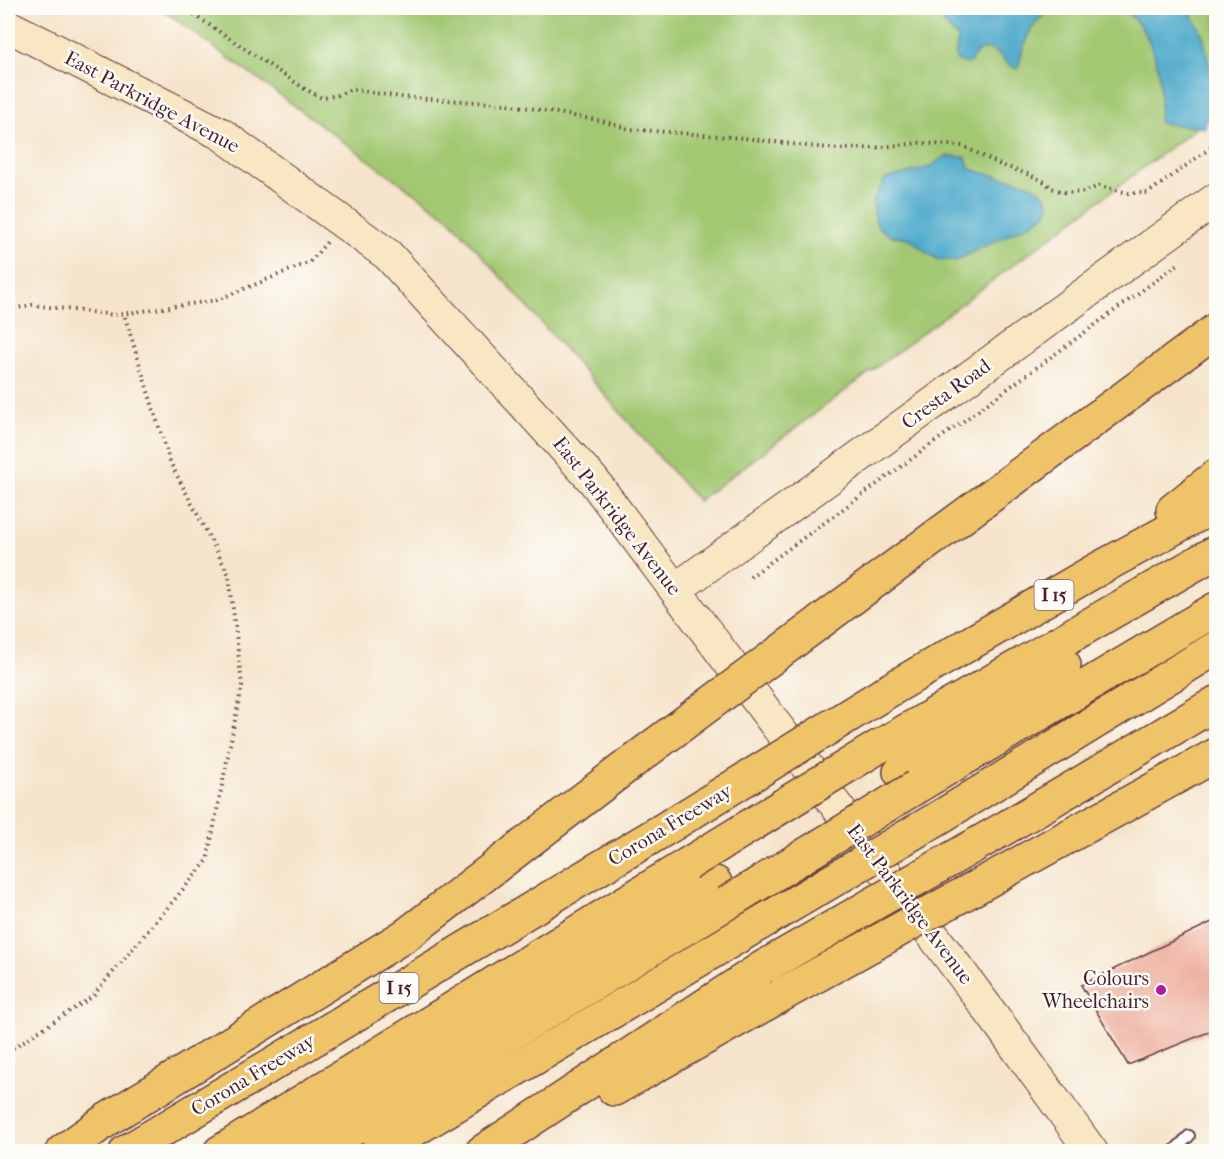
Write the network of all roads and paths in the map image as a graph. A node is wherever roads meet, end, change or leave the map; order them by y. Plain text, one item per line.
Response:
1 (184, 8) edge
2 (8, 26) edge
3 (1216, 144) edge
4 (1216, 199) edge
5 (343, 222) junction
6 (1188, 257) dead end
7 (8, 310) edge
8 (124, 314) junction
9 (1216, 330) edge
10 (1216, 476) edge
11 (1216, 505) edge
12 (1216, 552) edge
13 (1091, 573) junction
14 (750, 577) dead end
15 (1216, 578) edge
16 (676, 590) junction
17 (1216, 609) edge
18 (1216, 648) edge
19 (1216, 703) edge
20 (1216, 755) edge
21 (908, 779) junction
22 (721, 893) junction
23 (8, 1051) edge
24 (1189, 1136) dead end
25 (62, 1152) edge
26 (126, 1152) edge
27 (220, 1152) edge
28 (263, 1152) edge
29 (315, 1152) edge
30 (377, 1152) edge
31 (482, 1152) edge
32 (503, 1152) edge
33 (1092, 1152) edge
34 (1173, 1152) edge

1 - 3 path
2 - 5 main road, East Parkridge Avenue
4 - 16 main road, Cresta Road
5 - 8 path
5 - 16 main road, East Parkridge Avenue
6 - 14 path
7 - 8 path
8 - 23 path
9 - 25 highway, bridge
10 - 13 highway
11 - 13 highway, Corona Freeway / I 15
12 - 27 highway, bridge
13 - 26 highway, Corona Freeway / I 15, bridge
15 - 21 highway
16 - 33 main road, East Parkridge Avenue
17 - 21 highway
18 - 30 highway, bridge
19 - 31 highway, bridge
20 - 32 highway, bridge
21 - 22 highway, bridge
22 - 28 highway
22 - 29 highway
24 - 34 lane

